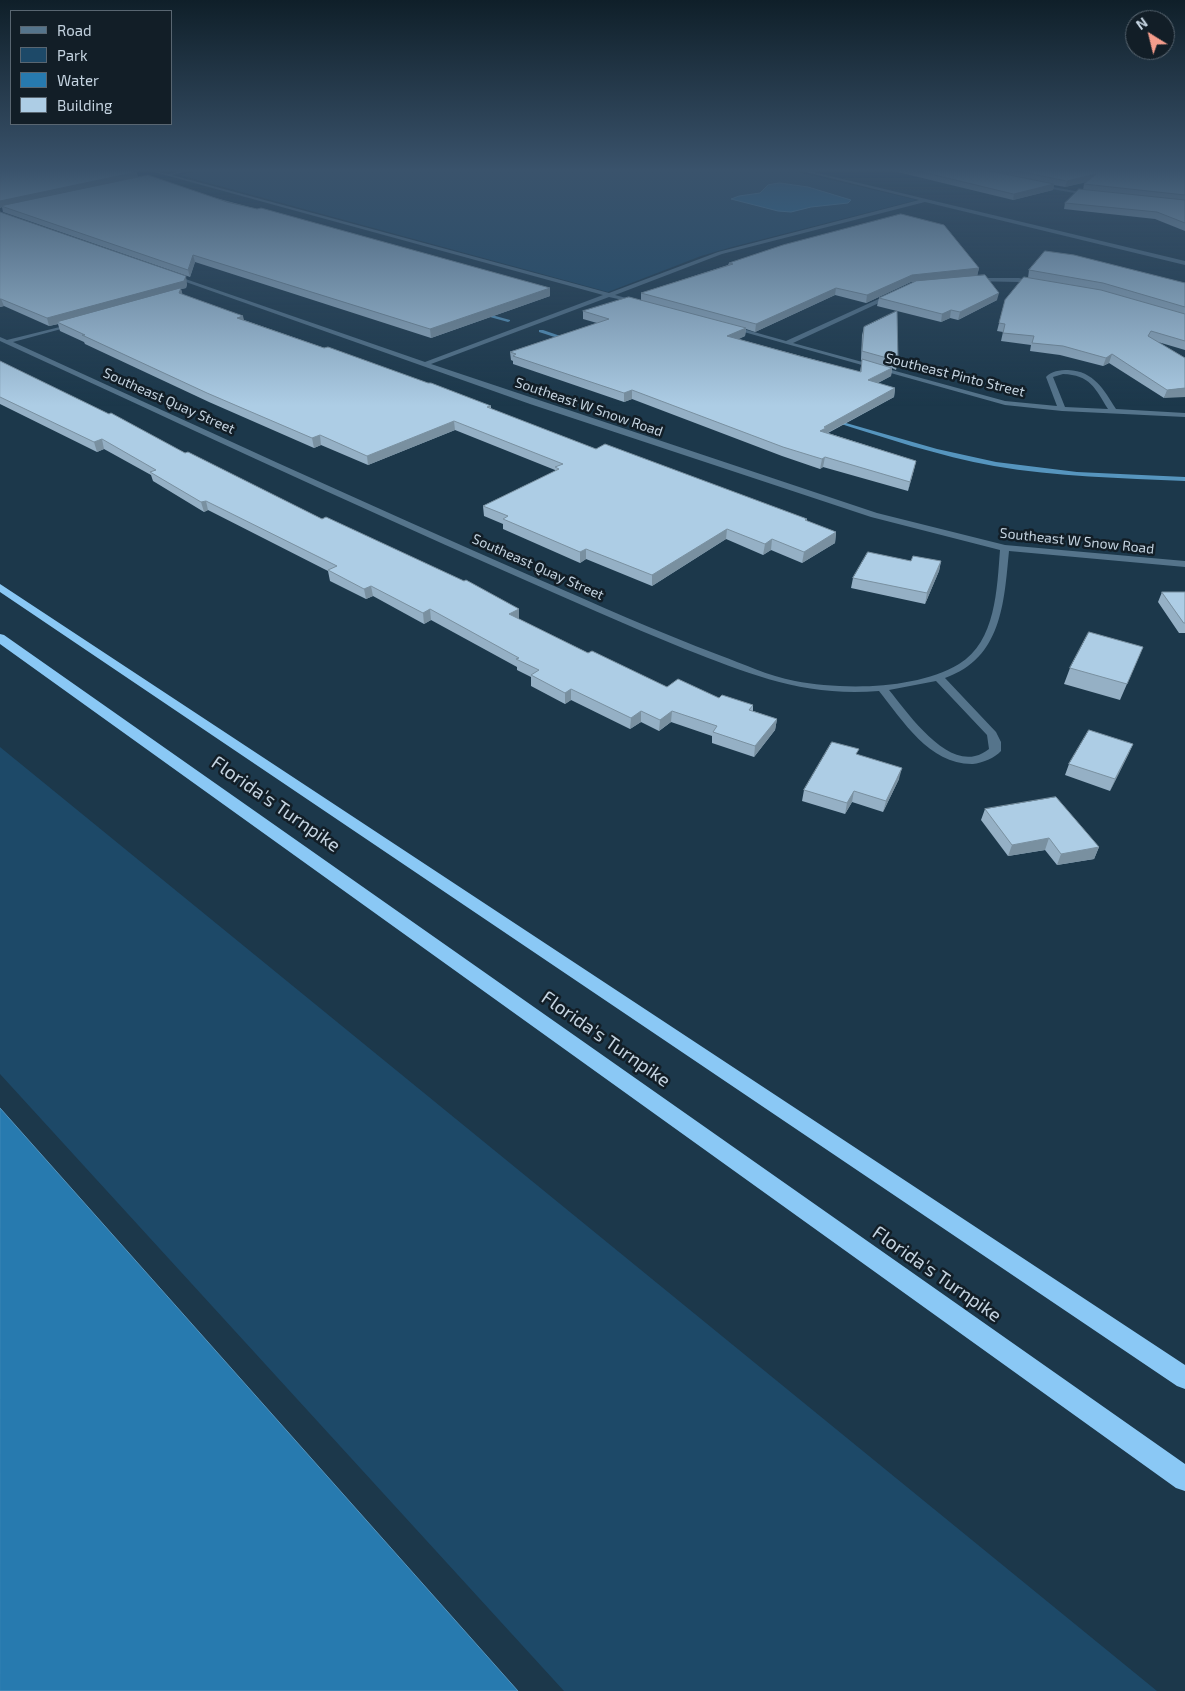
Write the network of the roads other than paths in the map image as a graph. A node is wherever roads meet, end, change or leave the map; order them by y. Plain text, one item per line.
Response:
1 (436, 248) edge
2 (740, 248) edge
3 (1123, 248) edge
4 (1185, 263) edge
5 (167, 274) edge
6 (967, 280) edge
7 (1045, 284) edge
8 (204, 287) junction
9 (904, 289) edge
10 (194, 290) dead end
11 (610, 295) junction
12 (647, 305) edge
13 (82, 321) edge
14 (722, 325) edge
15 (3, 341) edge
16 (787, 343) junction
17 (426, 364) junction
18 (1062, 409) junction
19 (1113, 411) junction
20 (1185, 415) edge
21 (1005, 548) junction
22 (1185, 564) edge
23 (0, 587) edge
24 (0, 638) edge
25 (939, 678) junction
26 (882, 688) junction
27 (1185, 1378) edge
28 (1185, 1479) edge

1 - 11 street
2 - 11 street
3 - 4 street
5 - 8 street, Southeast W Snow Road
6 - 7 street
8 - 10 street
8 - 17 street, Southeast W Snow Road
9 - 16 street
11 - 12 street
11 - 17 street
13 - 15 street
14 - 16 street, Southeast Pinto Street
15 - 26 street, Southeast Quay Street
16 - 18 street, Southeast Pinto Street
17 - 21 street, Southeast W Snow Road
18 - 19 street, Southeast Pinto Street
18 - 19 street
19 - 20 street, Southeast Pinto Street
21 - 22 street, Southeast W Snow Road
21 - 25 street, Southeast Quay Street
23 - 27 highway, Florida's Turnpike
24 - 28 highway, Florida's Turnpike
25 - 26 street, Southeast Quay Street
25 - 26 street

